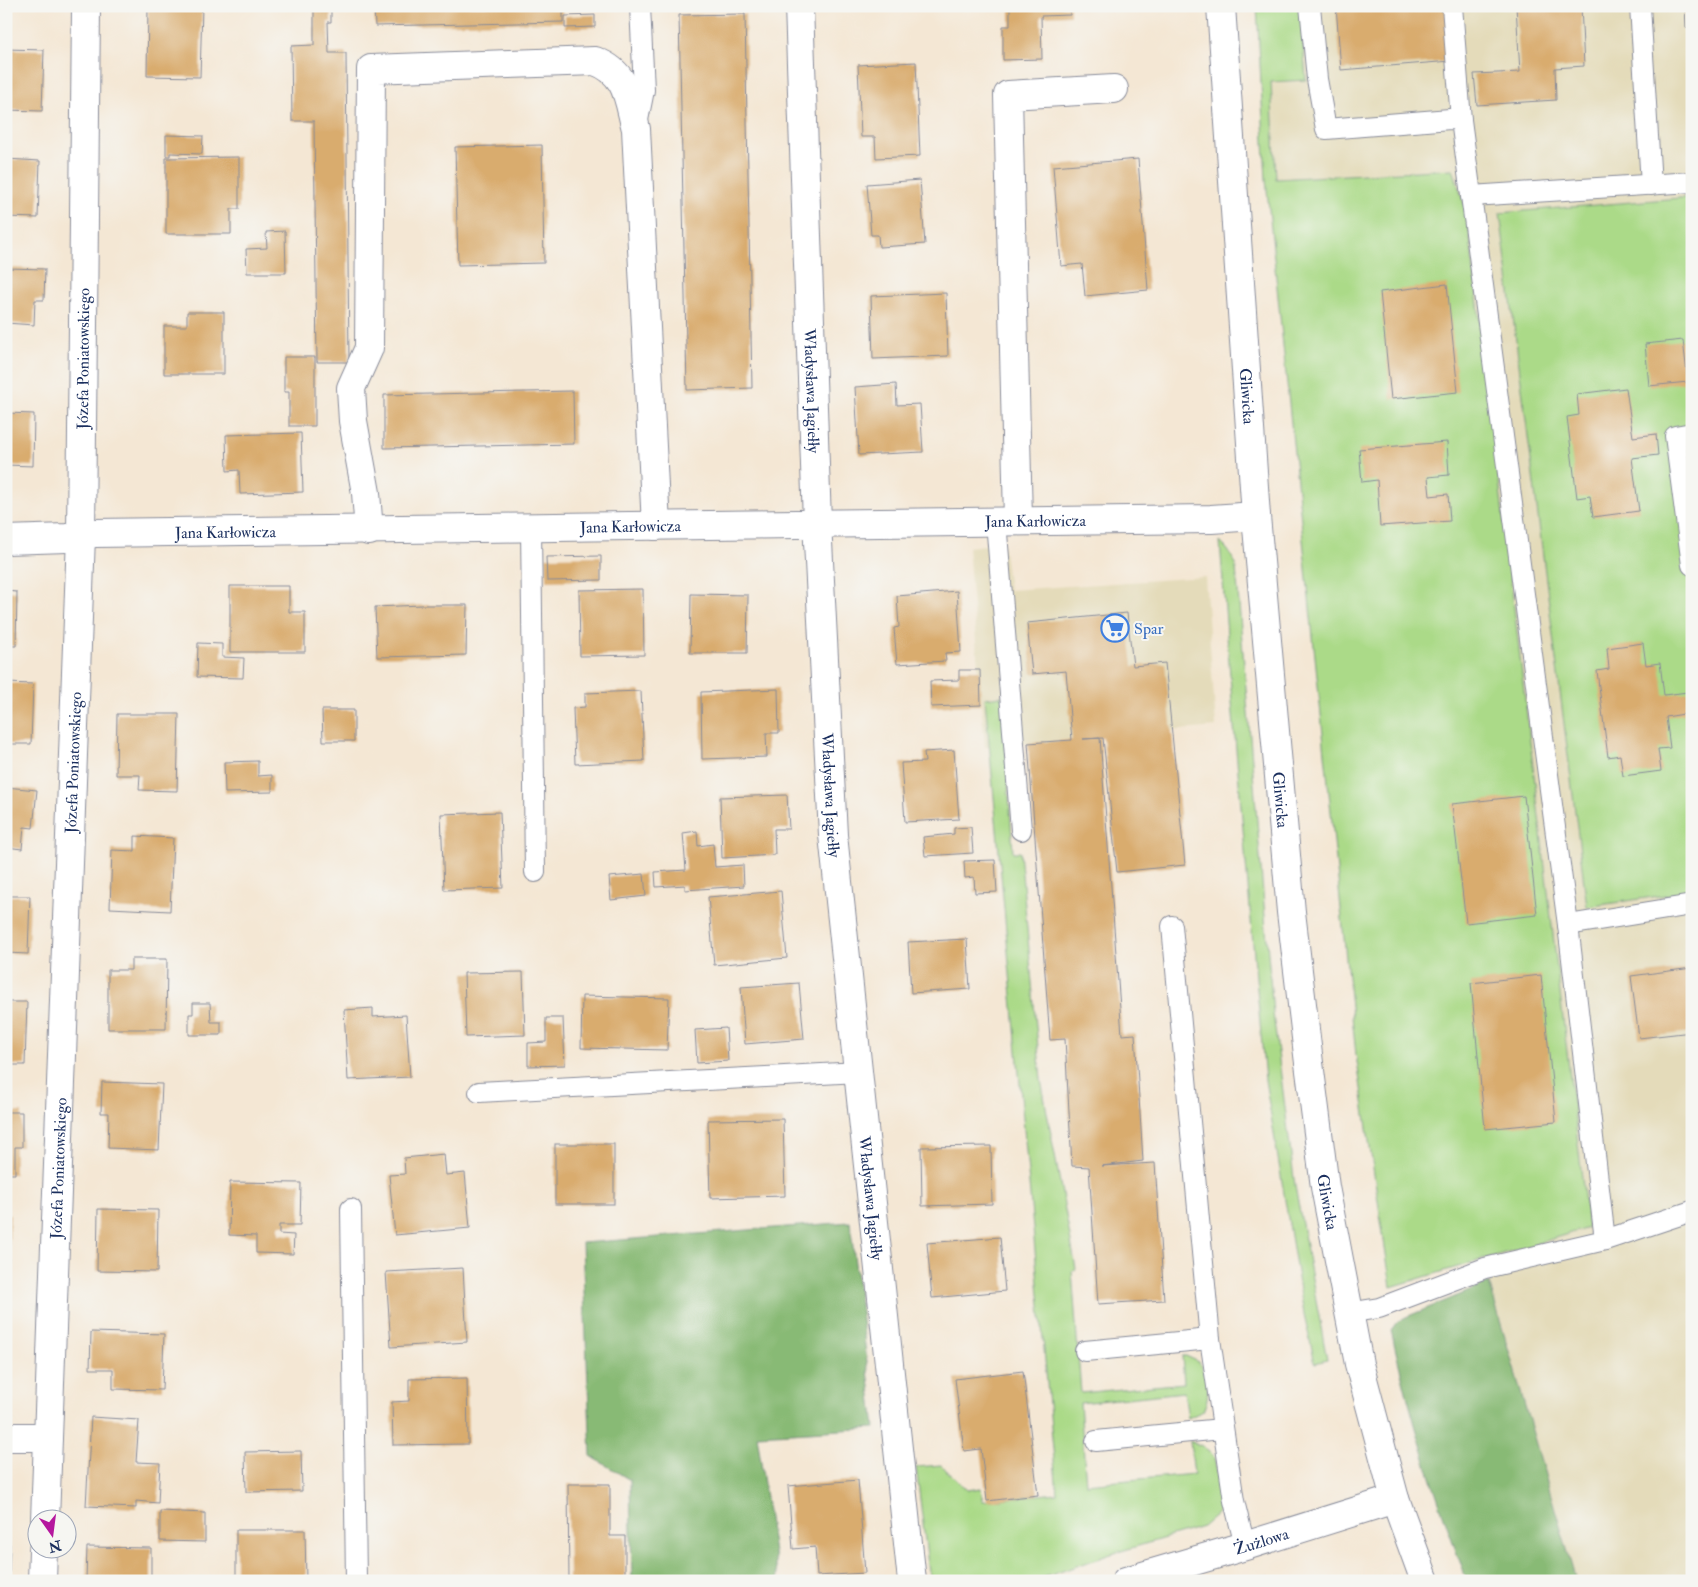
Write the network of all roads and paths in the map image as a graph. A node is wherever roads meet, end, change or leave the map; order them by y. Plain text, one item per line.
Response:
1 (86, 6) edge
2 (640, 6) edge
3 (798, 6) edge
4 (1221, 6) edge
5 (1310, 6) edge
6 (1452, 6) edge
7 (1640, 6) edge
8 (1114, 89) dead end
9 (1461, 120) junction
10 (636, 129) junction
11 (1692, 182) edge
12 (1651, 185) junction
13 (1471, 196) junction
14 (1692, 433) edge
15 (1256, 516) junction
16 (1007, 520) junction
17 (817, 522) junction
18 (656, 526) junction
19 (531, 528) junction
20 (370, 531) junction
21 (81, 536) junction
22 (6, 540) edge
23 (1692, 565) edge
24 (1021, 830) dead end
25 (535, 872) dead end
26 (1692, 905) edge
27 (1568, 924) junction
28 (1172, 926) dead end
29 (858, 1072) junction
30 (479, 1092) dead end
31 (351, 1209) dead end
32 (1692, 1211) edge
33 (1605, 1240) junction
34 (1348, 1313) junction
35 (1210, 1339) junction
36 (1085, 1350) dead end
37 (1222, 1429) junction
38 (48, 1437) junction
39 (6, 1438) edge
40 (1096, 1441) dead end
41 (1395, 1499) junction
42 (44, 1510) edge
43 (1246, 1546) junction
44 (43, 1560) edge
45 (42, 1581) edge
46 (356, 1581) edge
47 (912, 1581) edge
48 (1126, 1581) edge
49 (1424, 1581) edge

1 - 21 street, Józefa Poniatowskiego
2 - 10 lane
3 - 17 street, Władysława Jagiełły
4 - 15 street, Gliwicka
5 - 9 lane
6 - 9 lane
7 - 12 lane
8 - 16 street
9 - 13 lane
10 - 18 street
10 - 20 street
11 - 12 lane
12 - 13 lane
13 - 27 lane
14 - 23 lane
15 - 16 street, Jana Karłowicza
15 - 34 street, Gliwicka
16 - 17 street, Jana Karłowicza
16 - 24 lane
17 - 18 street, Jana Karłowicza
17 - 29 street, Władysława Jagiełły
18 - 19 street, Jana Karłowicza
19 - 20 street, Jana Karłowicza
19 - 25 lane
20 - 21 street, Jana Karłowicza
21 - 22 street, Jana Karłowicza
21 - 38 street, Józefa Poniatowskiego
26 - 27 lane
27 - 33 lane
28 - 35 lane
29 - 30 lane
29 - 47 street, Władysława Jagiełły
31 - 46 lane
32 - 33 lane
33 - 34 lane
34 - 41 street, Gliwicka
35 - 36 lane
35 - 37 lane
37 - 40 lane
37 - 43 lane
38 - 39 street
38 - 42 street, Józefa Poniatowskiego
41 - 43 street, Żużlowa
41 - 49 street, Gliwicka
43 - 48 street, Żużlowa
44 - 45 street

